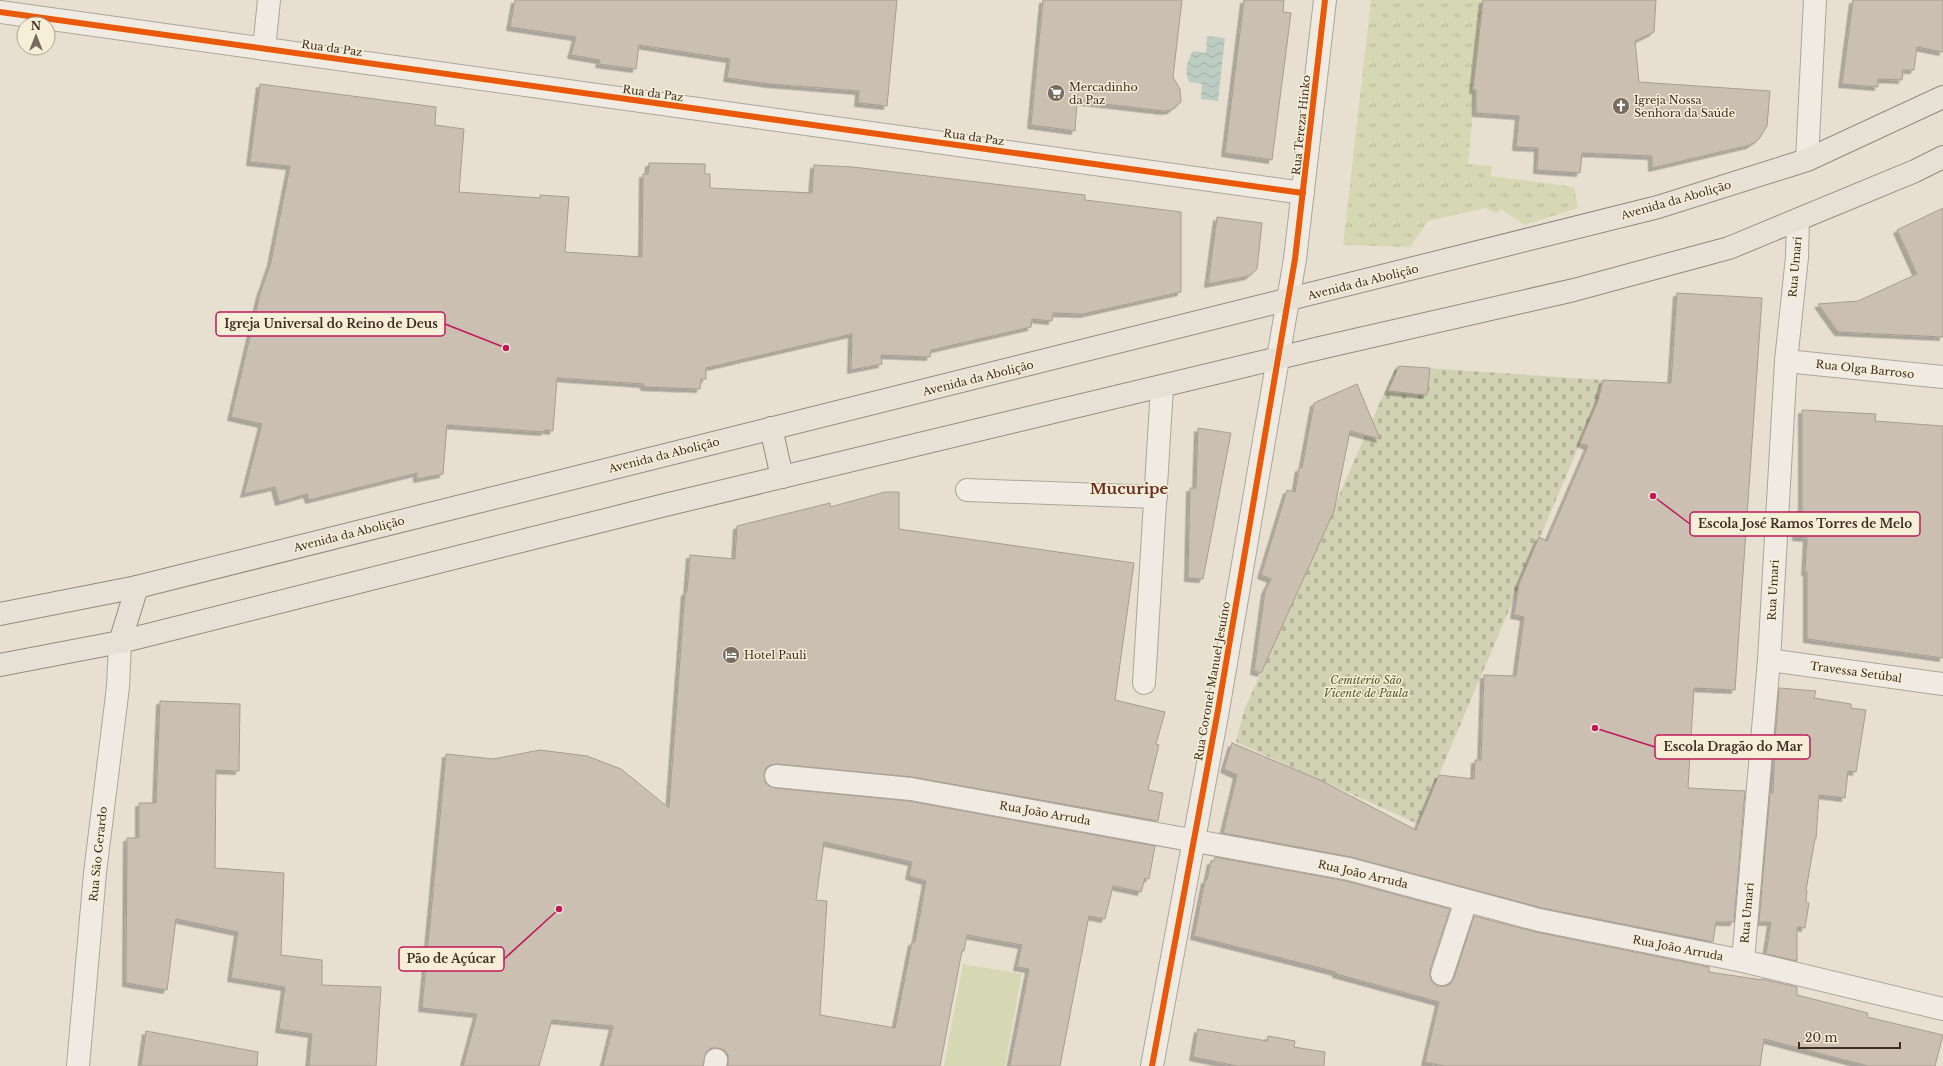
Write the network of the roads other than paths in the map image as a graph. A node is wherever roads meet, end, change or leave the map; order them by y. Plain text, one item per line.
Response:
1 (269, 0) edge
2 (1325, 0) edge
3 (1815, 0) edge
4 (0, 12) edge
5 (264, 48) junction
6 (1943, 98) edge
7 (1943, 157) edge
8 (1807, 160) junction
9 (1303, 193) junction
10 (1798, 220) junction
11 (1289, 300) junction
12 (1279, 358) junction
13 (1786, 361) junction
14 (1943, 377) edge
15 (1162, 387) junction
16 (771, 428) junction
17 (782, 477) junction
18 (967, 490) dead end
19 (1156, 497) junction
20 (137, 587) junction
21 (0, 614) edge
22 (120, 642) junction
23 (1769, 660) junction
24 (0, 665) edge
25 (1144, 684) dead end
26 (1943, 684) edge
27 (776, 776) dead end
28 (1194, 841) junction
29 (1466, 900) junction
30 (1743, 961) junction
31 (1442, 974) dead end
32 (1943, 1009) edge
33 (78, 1066) edge
34 (1152, 1066) edge

1 - 5 street
2 - 9 street, Rua Tereza Hinko
3 - 8 street
4 - 5 street, Rua da Paz
5 - 9 street, Rua da Paz
6 - 8 main road, Avenida da Abolição
7 - 10 main road
8 - 11 main road, Avenida da Abolição
9 - 11 street, Rua Tereza Hinko
10 - 12 main road
10 - 13 street, Rua Umari
11 - 12 street, Rua Coronel Manuel Jesuíno
11 - 16 main road, Avenida da Abolição
12 - 15 main road
12 - 28 street, Rua Coronel Manuel Jesuíno
13 - 14 street, Rua Olga Barroso
13 - 23 street, Rua Umari
15 - 17 main road
15 - 19 street
16 - 17 main road
16 - 20 main road, Avenida da Abolição
17 - 22 main road
18 - 19 street
19 - 25 street
20 - 21 main road, Avenida da Abolição
20 - 22 main road
22 - 24 main road
22 - 33 street, Rua São Gerardo
23 - 26 street, Travessa Setúbal
23 - 30 street, Rua Umari
27 - 28 street, Rua João Arruda
28 - 29 street, Rua João Arruda
28 - 34 street, Rua Coronel Manuel Jesuíno
29 - 30 street, Rua João Arruda
29 - 31 street
30 - 32 street, Rua João Arruda

